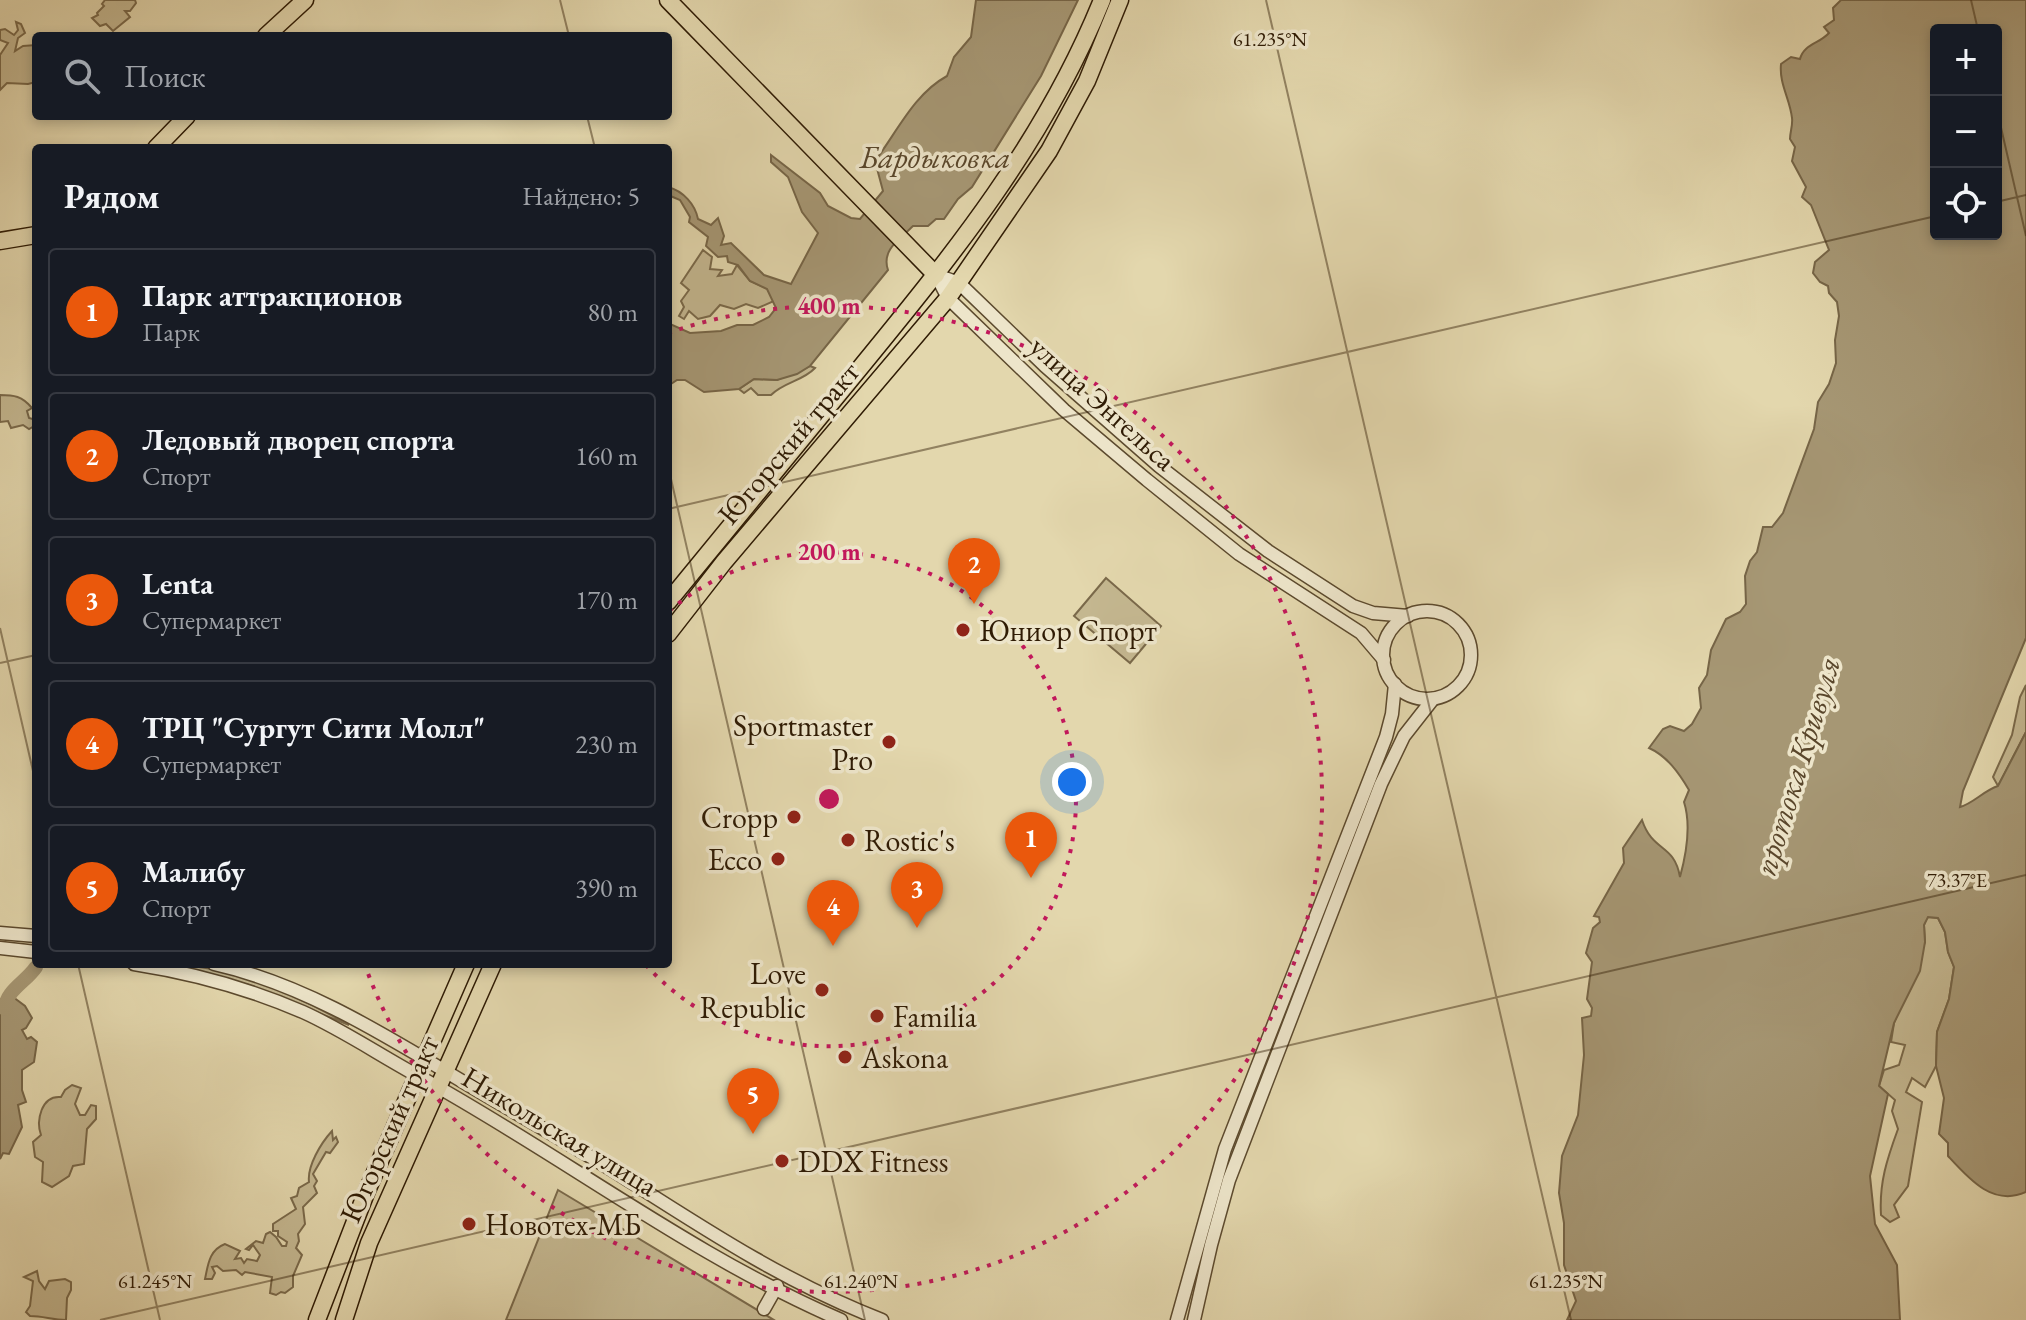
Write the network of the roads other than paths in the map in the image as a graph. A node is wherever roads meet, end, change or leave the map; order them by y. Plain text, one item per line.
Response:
1 (305, 0) edge
2 (668, 0) edge
3 (1102, 0) edge
4 (1120, 0) edge
5 (270, 32) edge
6 (183, 120) edge
7 (160, 144) edge
8 (32, 236) edge
9 (0, 241) edge
10 (936, 275) junction
11 (959, 283) junction
12 (948, 298) junction
13 (1256, 542) junction
14 (1247, 560) junction
15 (672, 597) edge
16 (1408, 616) junction
17 (672, 629) edge
18 (1384, 660) junction
19 (1395, 684) junction
20 (1433, 699) junction
21 (0, 933) edge
22 (32, 936) edge
23 (0, 948) edge
24 (32, 952) edge
25 (155, 968) edge
26 (228, 968) edge
27 (464, 968) edge
28 (491, 968) edge
29 (425, 1059) junction
30 (445, 1071) junction
31 (417, 1076) junction
32 (438, 1087) junction
33 (783, 1276) junction
34 (774, 1290) junction
35 (764, 1309) dead end
36 (317, 1320) edge
37 (344, 1320) edge
38 (841, 1320) edge
39 (882, 1320) edge
40 (1177, 1320) edge
41 (1194, 1320) edge

1 - 5 main road
2 - 10 main road, улица Энгельса
3 - 10 main road, Югорский тракт
4 - 11 main road, Югорский тракт
6 - 7 main road
8 - 9 main road
10 - 11 street, улица Энгельса
10 - 12 street, улица Энгельса
10 - 15 main road, Югорский тракт
11 - 12 main road, Югорский тракт
11 - 13 street, улица Энгельса
12 - 14 street, улица Энгельса
12 - 17 main road, Югорский тракт
13 - 14 street
13 - 16 street, улица Энгельса
14 - 18 street, улица Энгельса
16 - 18 street
16 - 20 street
18 - 19 street
19 - 20 street
19 - 40 street
20 - 41 street
21 - 22 street
23 - 24 street
25 - 31 street, Никольская улица
26 - 29 street, Никольская улица
27 - 29 main road, Югорский тракт
28 - 30 main road, Югорский тракт
29 - 30 street, Никольская улица
29 - 31 main road, Югорский тракт
30 - 32 main road, Югорский тракт
30 - 33 street, Никольская улица
31 - 32 street, Никольская улица
31 - 36 main road, Югорский тракт
32 - 34 street, Никольская улица
32 - 37 main road, Югорский тракт
33 - 34 street
33 - 39 street, Никольская улица
34 - 35 street
34 - 38 street, Никольская улица

